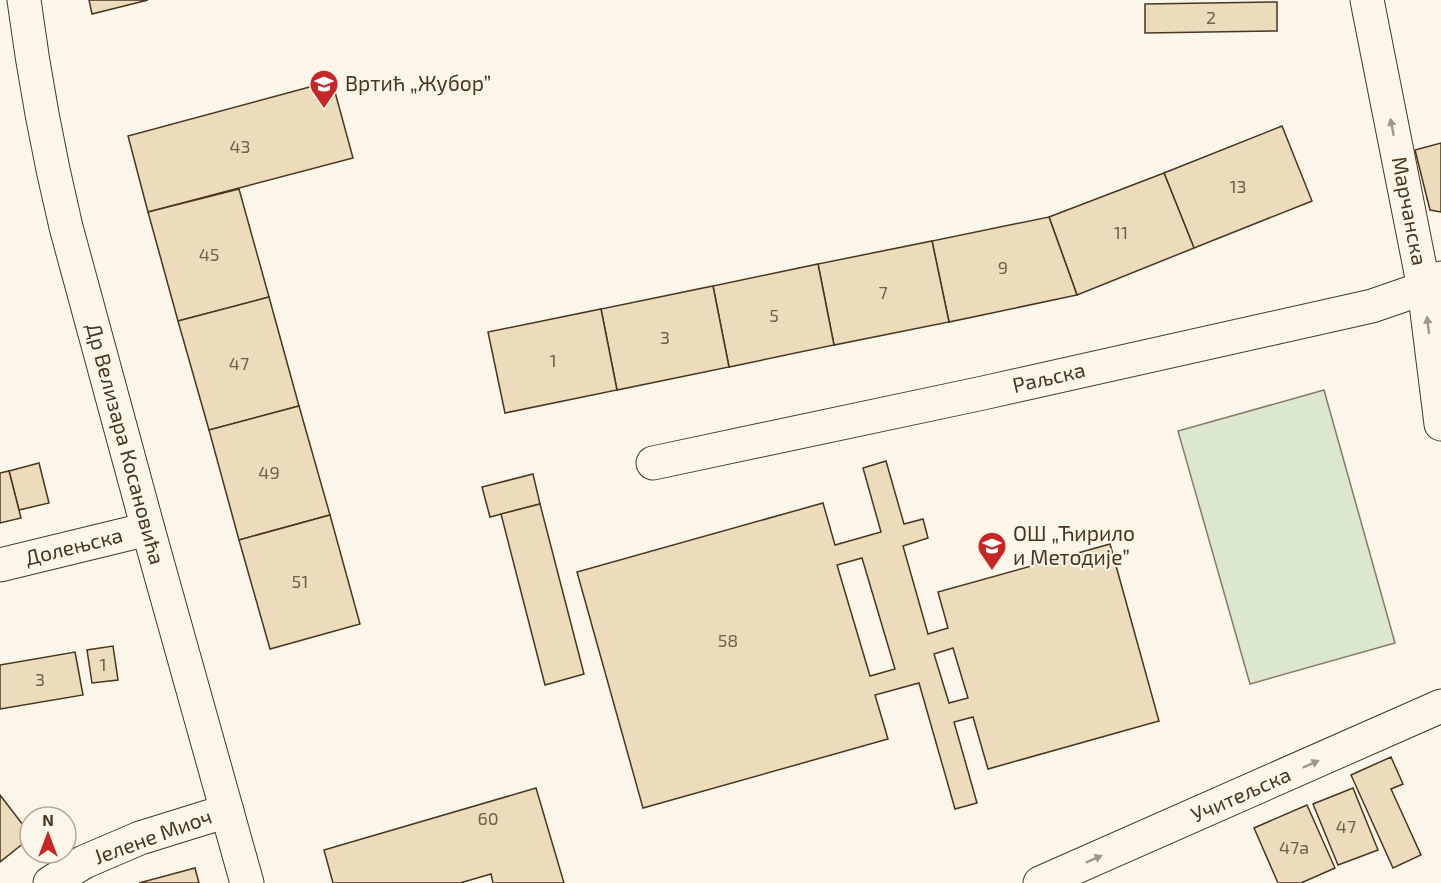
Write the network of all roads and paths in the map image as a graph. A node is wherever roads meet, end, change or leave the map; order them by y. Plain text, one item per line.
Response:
1 (24, 0) edge
2 (1367, 0) edge
3 (1432, 283) edge
4 (1441, 424) edge
5 (653, 463) dead end
6 (148, 529) junction
7 (0, 565) edge
8 (1441, 706) edge
9 (227, 811) junction
10 (50, 883) edge
11 (246, 883) edge
12 (1040, 883) edge

1 - 6 street, Др Велизара Косановића
3 -> 2 street, Марчанска
4 -> 3 street, Марчанска
3 - 5 street, Раљска
6 - 7 street, Долењска
6 - 9 street, Др Велизара Косановића
12 -> 8 street, Учитељска
9 - 10 street, Јелене Миоч
9 - 11 street, Др Велизара Косановића

